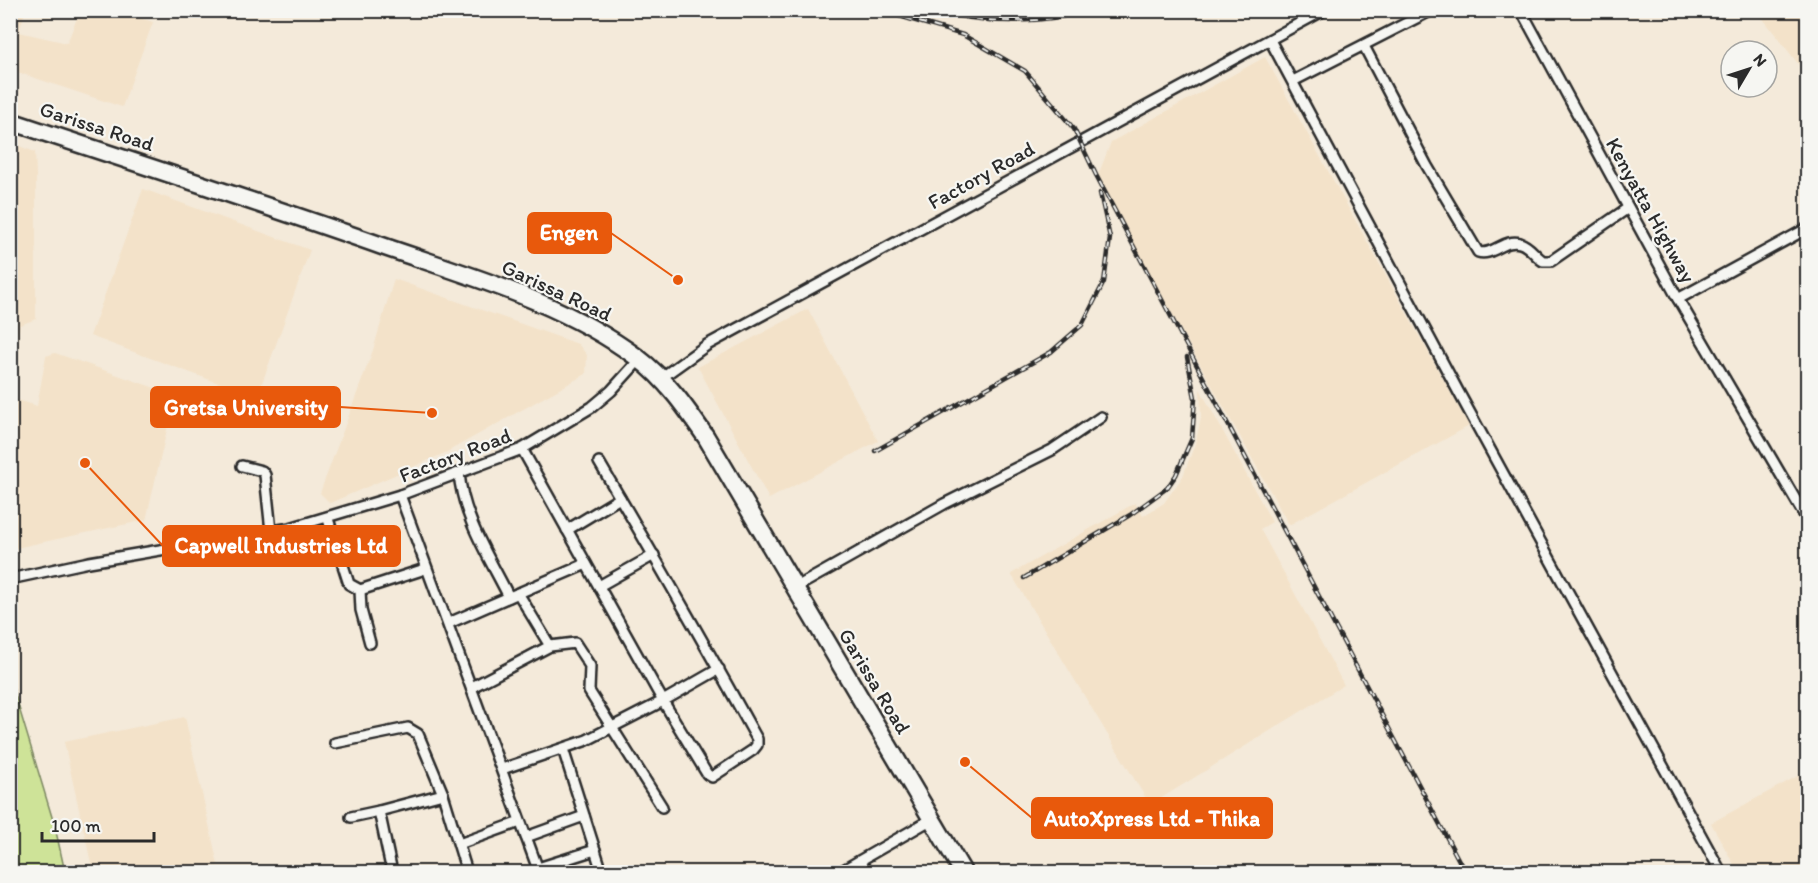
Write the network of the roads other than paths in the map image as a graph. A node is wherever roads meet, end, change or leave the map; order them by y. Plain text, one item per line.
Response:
1 (1324, 10) edge
2 (1432, 10) edge
3 (1521, 10) edge
4 (1270, 40) junction
5 (1364, 46) junction
6 (1293, 81) junction
7 (10, 121) edge
8 (1628, 208) junction
9 (1808, 228) edge
10 (1678, 299) junction
11 (640, 359) junction
12 (661, 378) junction
13 (1101, 417) dead end
14 (522, 449) junction
15 (599, 462) dead end
16 (242, 466) dead end
17 (459, 473) junction
18 (400, 495) junction
19 (620, 498) junction
20 (328, 519) junction
21 (1808, 521) edge
22 (567, 530) junction
23 (271, 531) junction
24 (654, 555) junction
25 (586, 564) junction
26 (425, 569) junction
27 (10, 579) edge
28 (599, 586) junction
29 (794, 589) junction
30 (360, 590) junction
31 (518, 593) junction
32 (509, 597) junction
33 (449, 623) junction
34 (370, 643) dead end
35 (550, 646) junction
36 (719, 669) junction
37 (472, 687) junction
38 (663, 701) junction
39 (613, 728) junction
40 (335, 743) dead end
41 (563, 749) junction
42 (502, 769) junction
43 (443, 794) junction
44 (662, 807) dead end
45 (379, 811) junction
46 (584, 816) junction
47 (351, 817) dead end
48 (932, 819) junction
49 (520, 822) junction
50 (526, 837) junction
51 (459, 844) junction
52 (595, 850) junction
53 (860, 861) junction
54 (539, 870) edge
55 (392, 873) edge
56 (467, 873) edge
57 (602, 873) edge
58 (840, 873) edge
59 (867, 873) edge
60 (963, 873) edge
61 (1721, 873) edge

1 - 4 street, Factory Road
2 - 5 street
3 - 8 street, Kenyatta Highway
4 - 6 street
4 - 12 street, Factory Road
5 - 6 street
5 - 8 street
6 - 61 street
7 - 11 highway, Garissa Road
8 - 10 street, Kenyatta Highway
9 - 10 street, Kenyatta Highway
10 - 21 street
11 - 12 highway, Garissa Road
11 - 14 street, Factory Road
12 - 29 highway, Garissa Road
13 - 29 street
14 - 17 street, Factory Road
14 - 22 street
15 - 19 street
16 - 23 street
17 - 18 street, Factory Road
17 - 32 street
18 - 20 street, Factory Road
18 - 26 street
19 - 22 street
19 - 24 street
20 - 23 street, Factory Road
20 - 30 street
22 - 25 street
23 - 27 street, Factory Road
24 - 28 street
24 - 36 street
25 - 28 street
25 - 31 street
26 - 30 street
26 - 33 street
28 - 38 street
29 - 48 highway, Garissa Road
30 - 34 street
31 - 32 street
31 - 35 street
32 - 33 street
33 - 37 street
35 - 37 street
35 - 39 street
36 - 38 street
36 - 38 street
37 - 42 street
38 - 39 street
39 - 41 street
39 - 44 street
40 - 43 street
41 - 42 street
41 - 46 street
42 - 49 street
43 - 45 street
43 - 51 street
45 - 47 street
45 - 55 street
46 - 50 street
46 - 52 street
48 - 53 street
48 - 60 highway, Garissa Road
49 - 50 street
49 - 51 street
50 - 54 street
51 - 56 street
52 - 54 street
52 - 57 street
53 - 58 street
53 - 59 street

